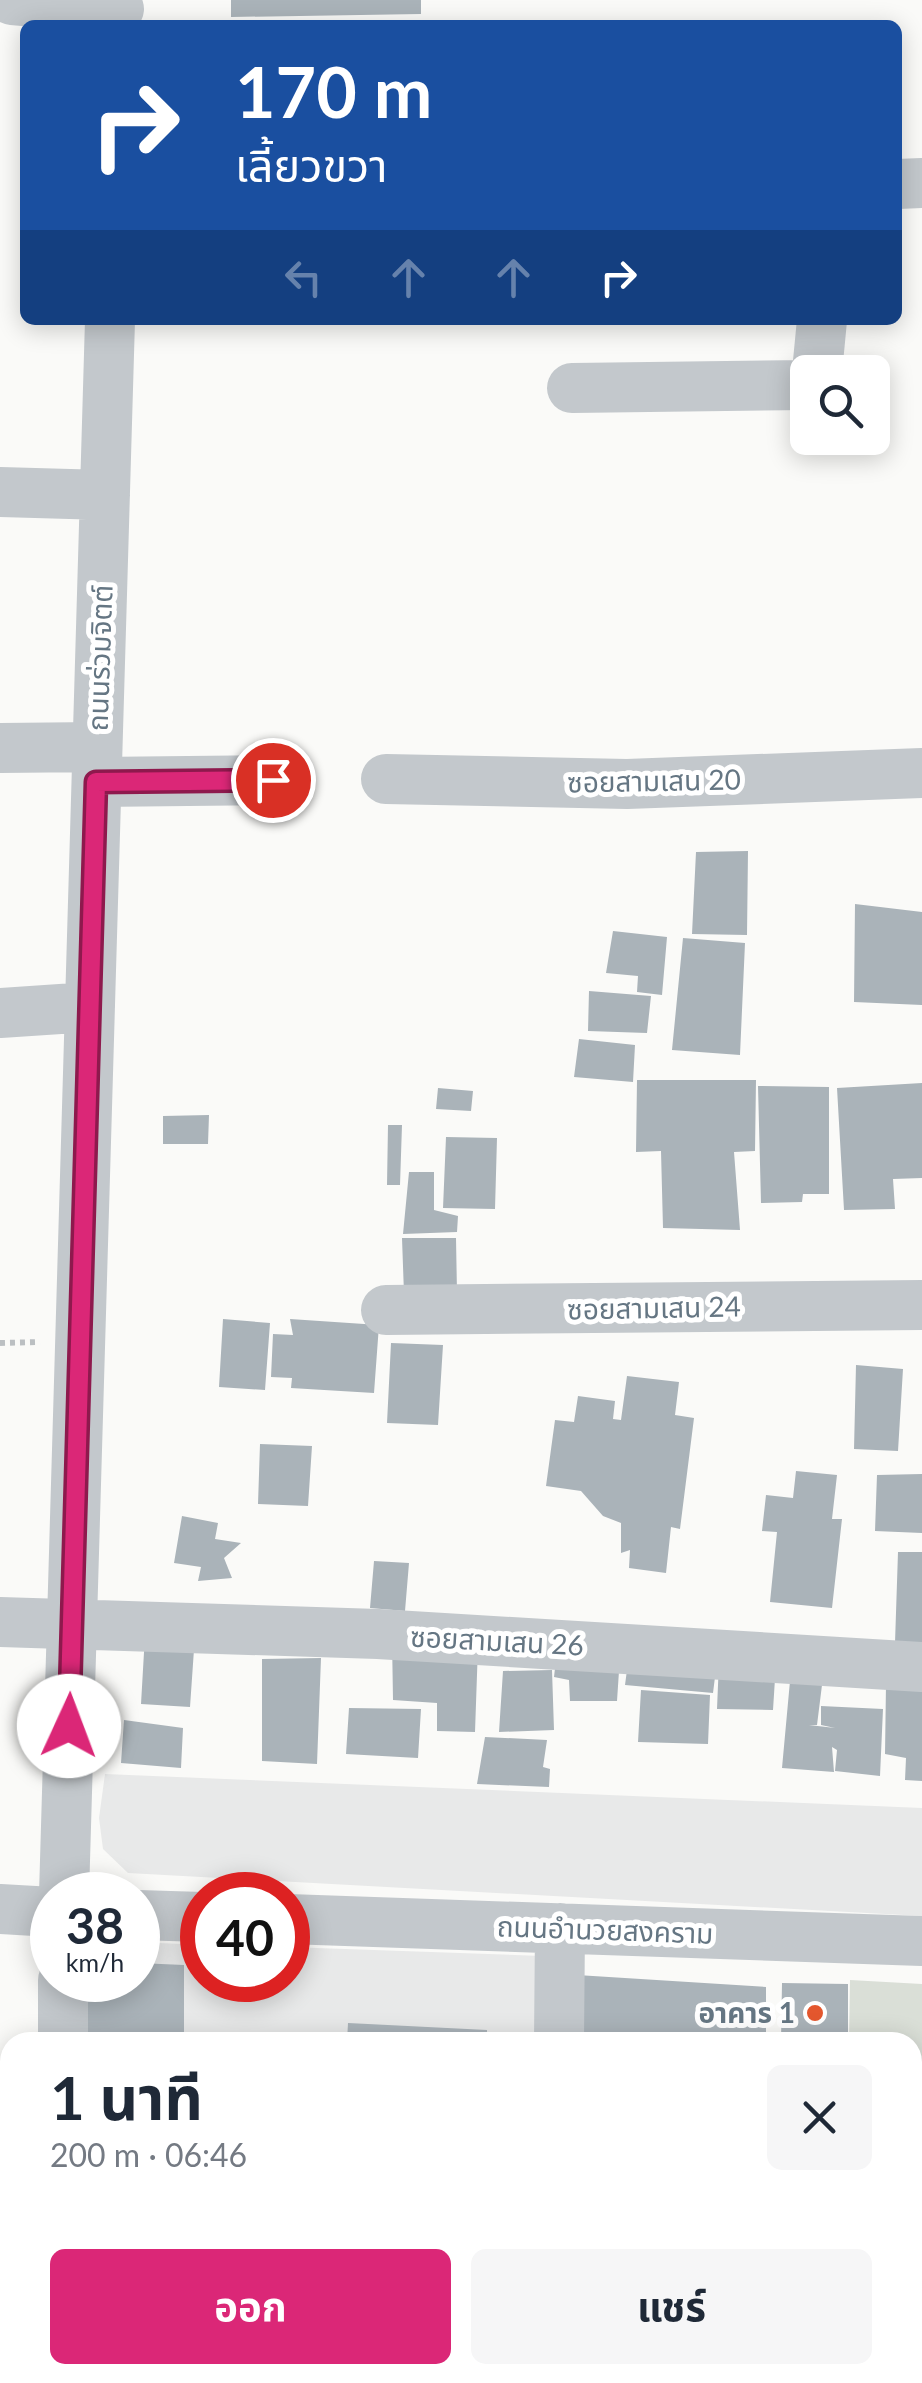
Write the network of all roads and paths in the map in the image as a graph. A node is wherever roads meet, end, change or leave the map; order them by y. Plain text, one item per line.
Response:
1 (12, 0) edge
2 (119, 11) edge
3 (110, 325) edge
4 (822, 325) edge
5 (819, 355) edge
6 (790, 385) edge
7 (572, 388) dead end
8 (0, 492) edge
9 (104, 495) junction
10 (0, 748) edge
11 (97, 764) junction
12 (922, 773) edge
13 (386, 779) dead end
14 (273, 780) dead end
15 (90, 1007) junction
16 (0, 1013) edge
17 (922, 1305) edge
18 (386, 1310) dead end
19 (52, 1341) dead end
20 (0, 1344) edge
21 (0, 1622) edge
22 (72, 1623) junction
23 (922, 1667) edge
24 (65, 1872) edge
25 (0, 1909) edge
26 (30, 1911) edge
27 (310, 1921) edge
28 (560, 1928) junction
29 (922, 1941) edge
30 (63, 2002) edge
31 (63, 2032) edge
32 (559, 2032) edge

1 - 2 street
3 - 9 street, ถนนร่วมจิตต์
4 - 5 street
6 - 7 street
8 - 9 street
9 - 11 street, ถนนร่วมจิตต์
10 - 11 street
11 - 14 street
11 - 15 street, ถนนร่วมจิตต์
12 - 13 street, ซอยสามเสน 20
15 - 16 street
15 - 22 street, ถนนร่วมจิตต์
17 - 18 street, ซอยสามเสน 24
19 - 20 path
21 - 22 street, ซอยสามเสน 26
22 - 23 street, ซอยสามเสน 26
22 - 24 street, ถนนร่วมจิตต์
25 - 26 street
27 - 28 street, ถนนอำนวยสงคราม
28 - 29 street, ถนนอำนวยสงคราม
28 - 32 street
30 - 31 street

